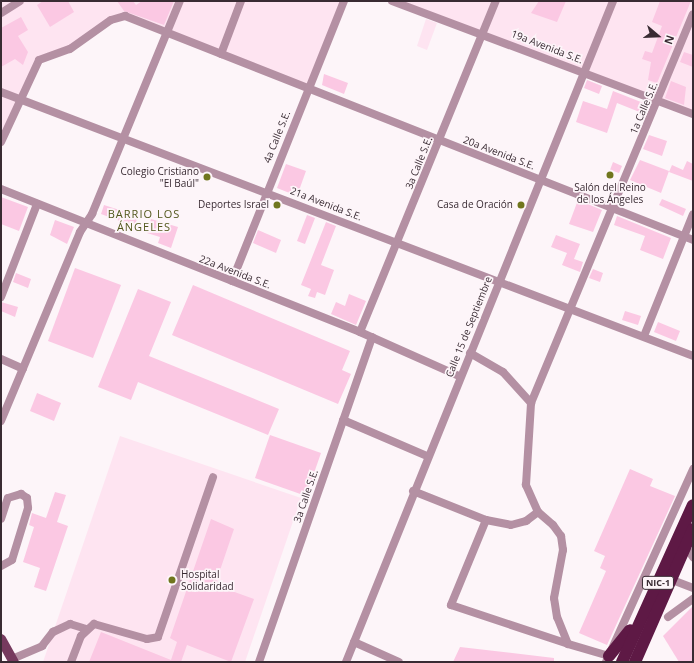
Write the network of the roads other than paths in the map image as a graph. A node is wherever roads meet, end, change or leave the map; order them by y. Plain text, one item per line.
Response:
1 (20, 1) edge
2 (180, 1) edge
3 (242, 1) edge
4 (344, 1) edge
5 (392, 1) edge
6 (496, 1) edge
7 (613, 1) edge
8 (1, 13) edge
9 (693, 14) edge
10 (168, 31) junction
11 (483, 33) junction
12 (221, 54) junction
13 (584, 72) junction
14 (307, 89) junction
15 (1, 92) edge
16 (19, 99) junction
17 (658, 101) junction
18 (693, 114) edge
19 (124, 139) junction
20 (439, 140) junction
21 (1, 142) edge
22 (540, 180) junction
23 (1, 189) edge
24 (266, 192) junction
25 (37, 204) junction
26 (613, 208) junction
27 (693, 214) edge
28 (87, 223) junction
29 (684, 236) junction
30 (693, 240) edge
31 (398, 242) junction
32 (499, 280) junction
33 (232, 281) junction
34 (1, 297) edge
35 (571, 308) junction
36 (360, 332) junction
37 (644, 336) junction
38 (372, 337) junction
39 (470, 353) junction
40 (693, 356) edge
41 (1, 359) edge
42 (23, 368) junction
43 (459, 376) junction
44 (531, 403) junction
45 (343, 420) junction
46 (1, 421) edge
47 (427, 456) junction
48 (693, 469) edge
49 (213, 477) dead end
50 (413, 491) junction
51 (693, 505) edge
52 (538, 512) junction
53 (1, 519) edge
54 (486, 520) junction
55 (693, 529) edge
56 (685, 546) junction
57 (693, 556) edge
58 (1, 566) edge
59 (666, 578) junction
60 (693, 588) edge
61 (693, 599) edge
62 (668, 617) dead end
63 (86, 629) junction
64 (1, 639) edge
65 (354, 642) junction
66 (568, 644) junction
67 (608, 659) edge
68 (13, 661) edge
69 (71, 662) edge
70 (258, 662) edge
71 (346, 662) edge
72 (400, 662) edge
73 (622, 662) edge
74 (635, 662) edge

1 - 8 street
2 - 10 street
3 - 12 street
4 - 14 street, 4a Calle S.E.
5 - 11 street, 19a Avenida S.E.
6 - 11 street, 3a Calle S.E.
7 - 13 street, Calle 15 de Septiembre
9 - 17 street, 1a Calle S.E.
10 - 12 street, 20a Avenida S.E.
10 - 16 street, 20a Avenida S.E.
10 - 19 street
11 - 13 street, 19a Avenida S.E.
11 - 20 street, 3a Calle S.E.
12 - 14 street, 20a Avenida S.E.
13 - 17 street, 19a Avenida S.E.
13 - 22 street, Calle 15 de Septiembre
14 - 20 street, 20a Avenida S.E.
14 - 24 street, 4a Calle S.E.
15 - 16 street, 21a Avenida S.E.
16 - 19 street, 21a Avenida S.E.
16 - 21 street
17 - 18 street, 19a Avenida S.E.
17 - 26 street, 1a Calle S.E.
19 - 24 street, 21a Avenida S.E.
19 - 28 street
20 - 22 street, 20a Avenida S.E.
20 - 31 street, 3a Calle S.E.
22 - 26 street, 20a Avenida S.E.
22 - 32 street, Calle 15 de Septiembre
23 - 25 street, 22a Avenida S.E.
24 - 31 street, 21a Avenida S.E.
24 - 33 street, 4a Calle S.E.
25 - 28 street, 22a Avenida S.E.
25 - 34 street
26 - 29 street, 20a Avenida S.E.
26 - 35 street, 1a Calle S.E.
27 - 29 street
28 - 33 street, 22a Avenida S.E.
28 - 42 street
29 - 30 street, 20a Avenida S.E.
29 - 37 street
31 - 32 street, 21a Avenida S.E.
31 - 36 street, 3a Calle S.E.
32 - 35 street, 21a Avenida S.E.
32 - 39 street, Calle 15 de Septiembre
33 - 36 street, 22a Avenida S.E.
35 - 37 street, 21a Avenida S.E.
35 - 44 street, 1a Calle S.E.
36 - 38 street, 22a Avenida S.E.
37 - 40 street, 21a Avenida S.E.
38 - 43 street, 22a Avenida S.E.
38 - 45 street, 3a Calle S.E.
39 - 43 street, Calle 15 de Septiembre
39 - 44 street
41 - 42 street
42 - 46 street
43 - 47 street, Calle 15 de Septiembre
44 - 52 street, 1a Calle S.E.
45 - 47 street
45 - 70 street, 3a Calle S.E.
47 - 50 street, Calle 15 de Septiembre
48 - 67 street
49 - 63 street
50 - 54 street
50 - 65 street, Calle 15 de Septiembre
51 - 59 highway, NIC-1
52 - 54 street
52 - 66 street
53 - 58 street
54 - 66 street
55 - 56 highway, NIC-1
56 - 57 street
56 - 59 highway, NIC-1
59 - 60 street
59 - 67 highway
59 - 73 highway, NIC-1
59 - 74 highway, NIC-1
61 - 62 street
63 - 68 street
63 - 69 street
64 - 68 main road
65 - 71 street, Calle 15 de Septiembre
65 - 72 street
66 - 67 street

